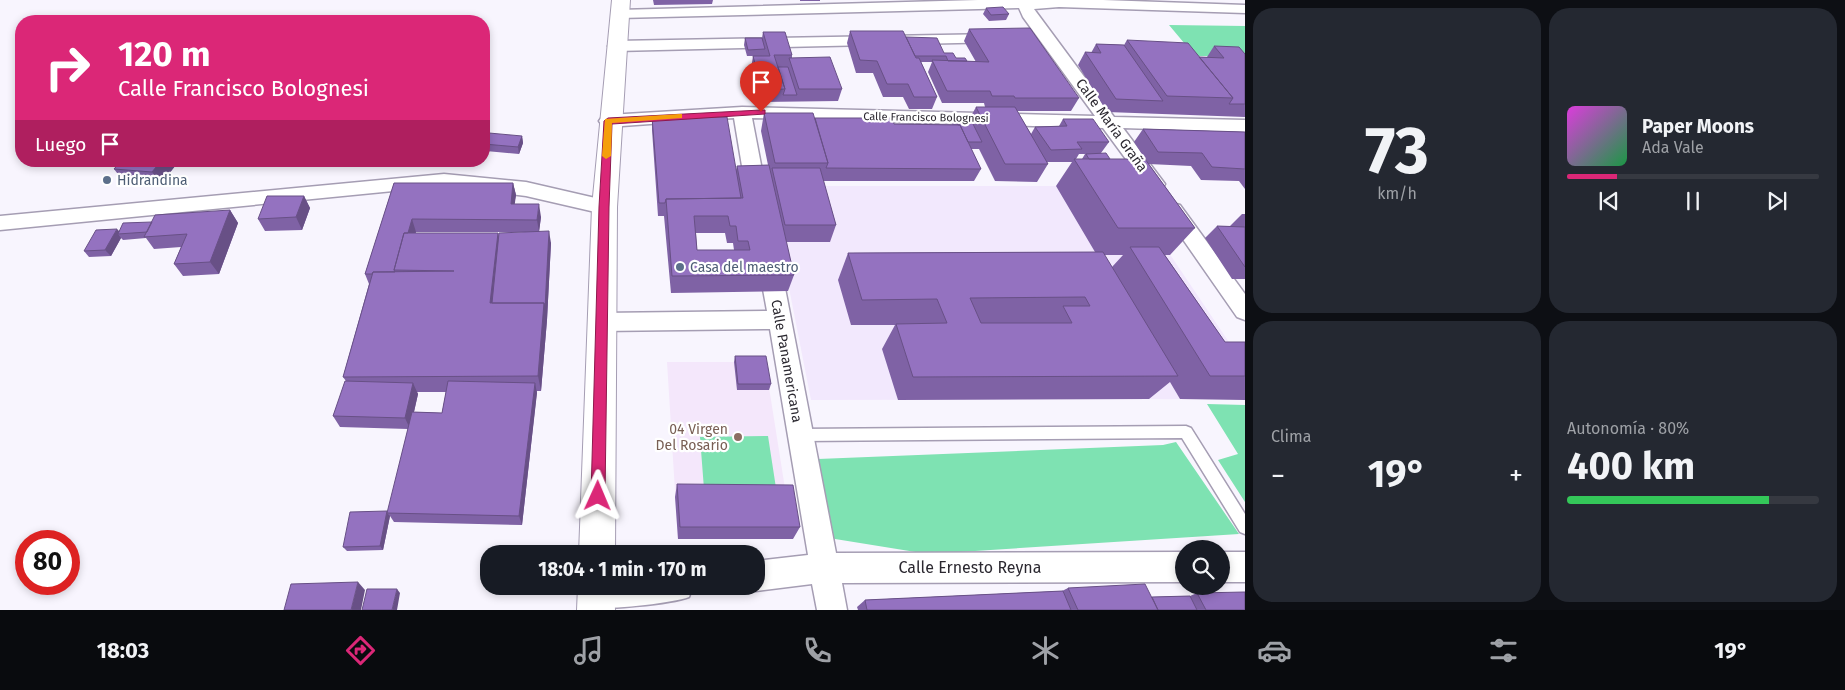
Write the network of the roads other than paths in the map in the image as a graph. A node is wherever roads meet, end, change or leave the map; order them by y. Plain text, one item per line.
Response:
1 (1031, 3) junction
2 (620, 7) edge
3 (1245, 9) edge
4 (1048, 38) junction
5 (1009, 39) edge
6 (1029, 39) edge
7 (616, 46) junction
8 (742, 112) junction
9 (608, 121) junction
10 (1110, 121) junction
11 (1245, 126) edge
12 (604, 207) junction
13 (761, 216) edge
14 (0, 222) edge
15 (766, 244) edge
16 (1244, 307) edge
17 (779, 320) junction
18 (601, 322) junction
19 (800, 435) junction
20 (1245, 527) edge
21 (597, 545) edge
22 (1175, 567) edge
23 (1230, 567) edge
24 (1245, 567) edge
25 (824, 568) junction
26 (765, 575) edge
27 (616, 595) edge
28 (596, 598) edge
29 (832, 610) edge

1 - 2 street
1 - 3 street
1 - 4 street, Calle María Graña
2 - 7 highway
4 - 6 street
4 - 10 street, Calle María Graña
5 - 7 street
7 - 9 highway
8 - 9 street, Calle Francisco Bolognesi
8 - 10 street, Calle Francisco Bolognesi
8 - 13 street
9 - 12 highway
10 - 11 street, Calle Francisco Bolognesi
10 - 16 street, Calle María Graña
12 - 14 street
12 - 18 highway
15 - 17 street, Calle Panamericana
17 - 18 street
17 - 19 street, Calle Panamericana
18 - 21 highway
19 - 20 lane
19 - 25 street, Calle Panamericana
22 - 25 street, Calle Ernesto Reyna
23 - 24 street
25 - 26 street, Calle Ernesto Reyna
25 - 29 street, Calle Panamericana
27 - 28 street

